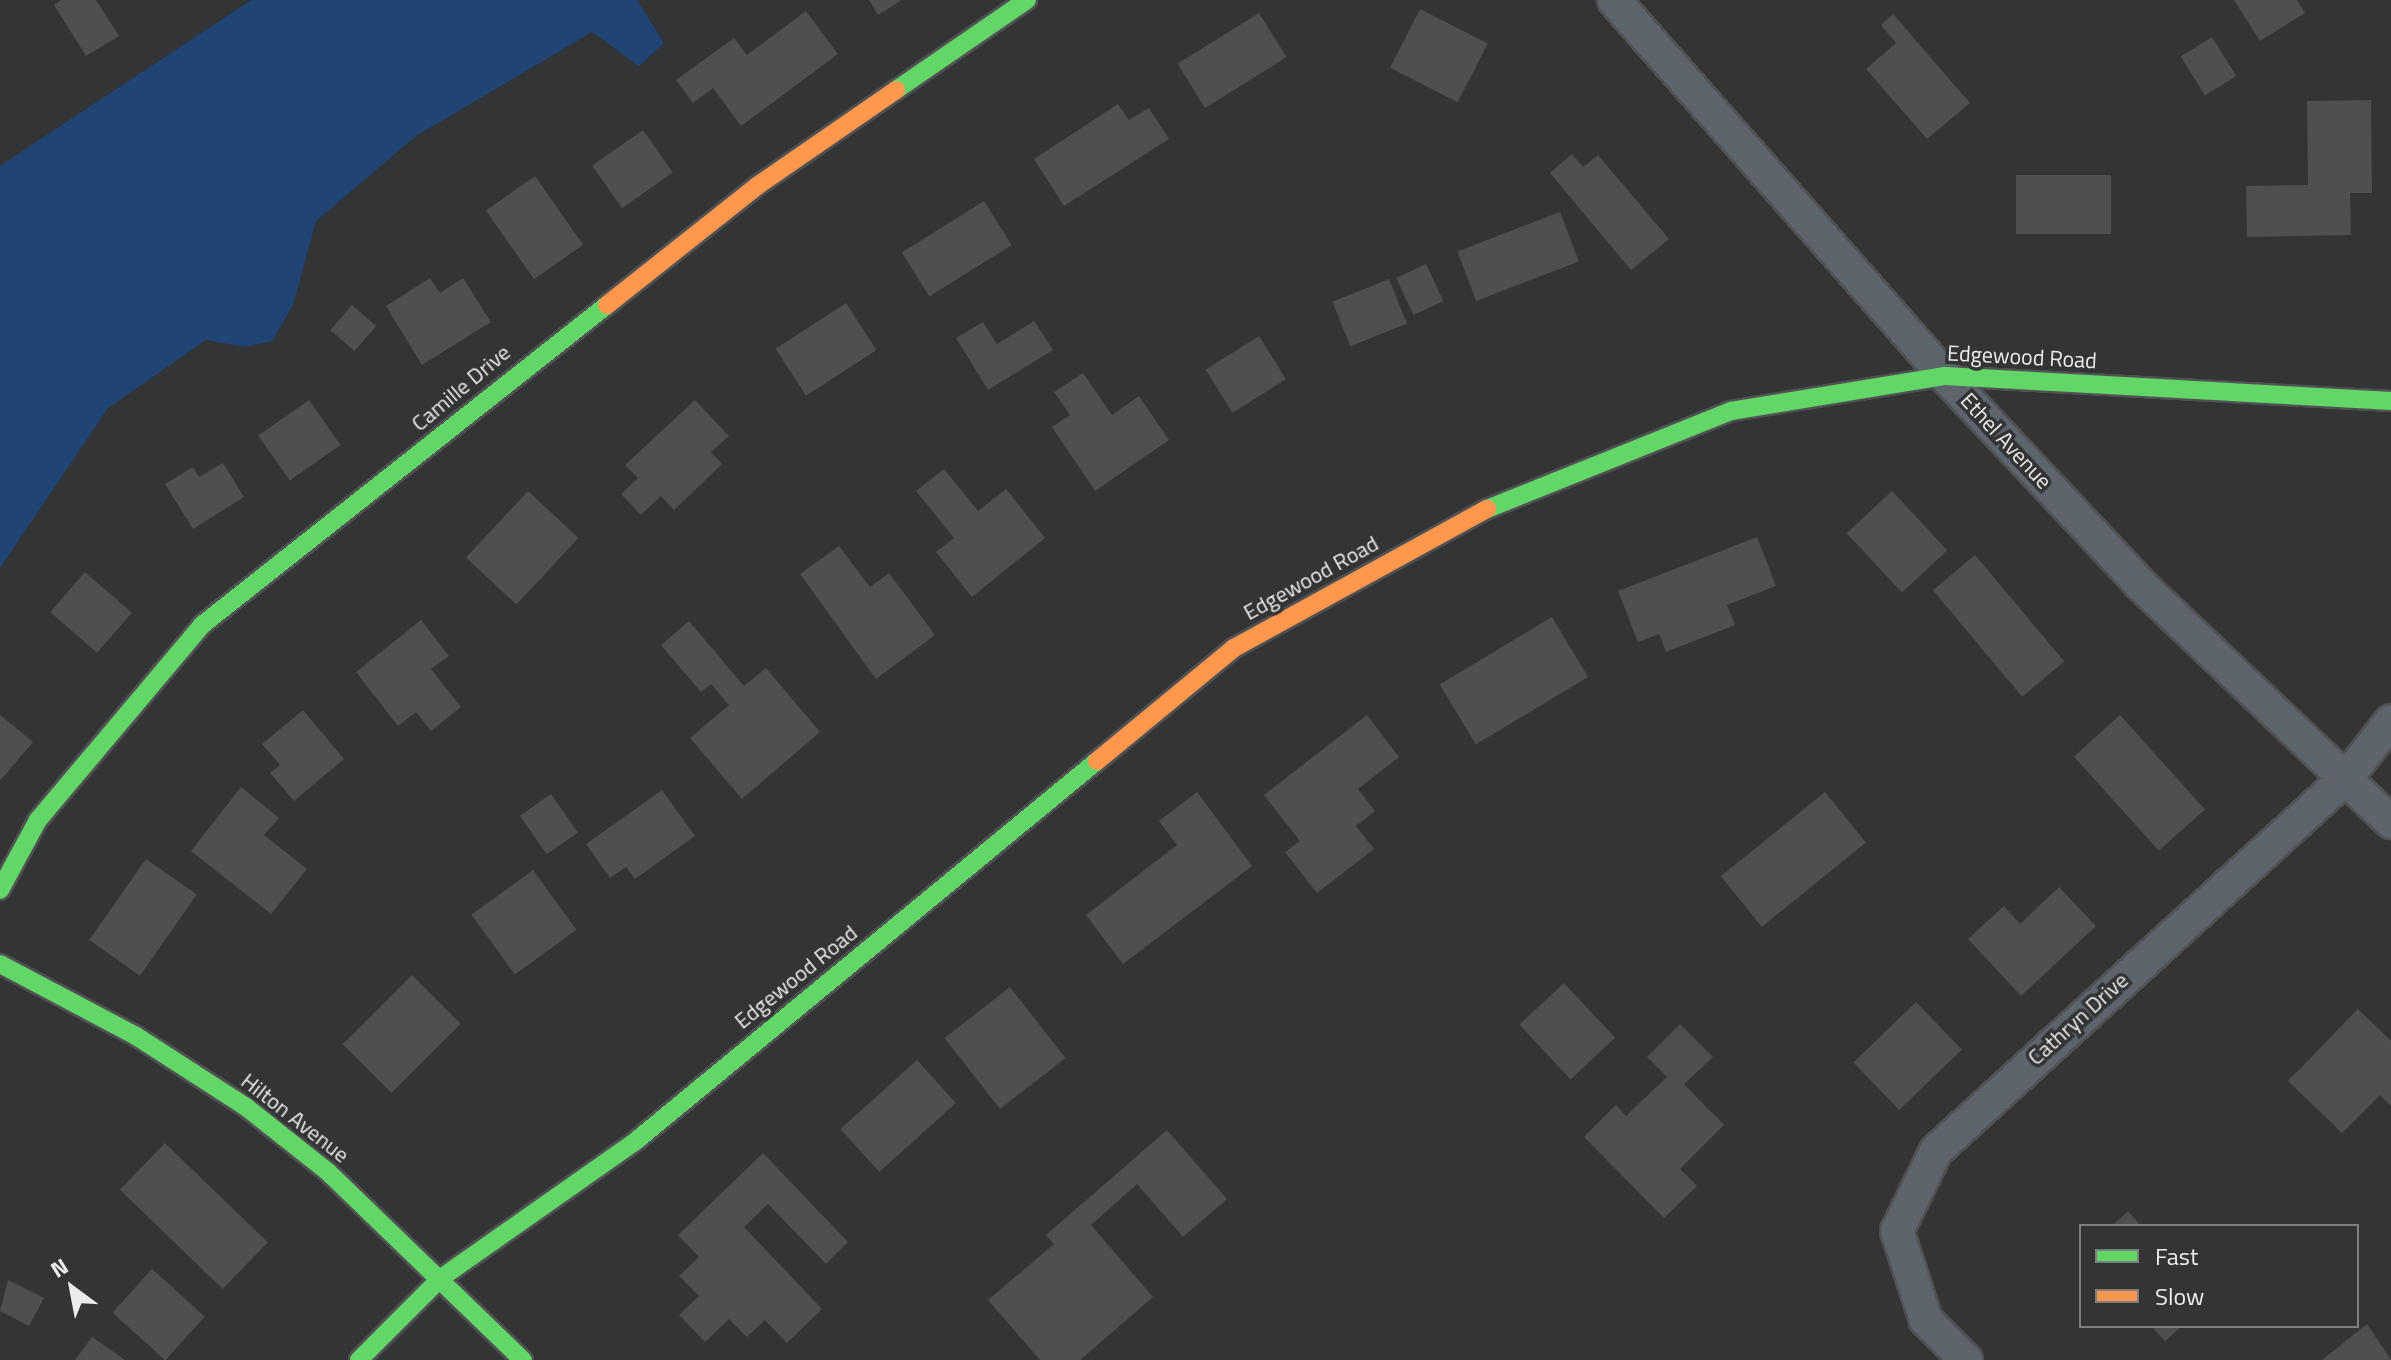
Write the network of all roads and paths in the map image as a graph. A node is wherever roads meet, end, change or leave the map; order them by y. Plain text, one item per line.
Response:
1 (1027, 0) edge
2 (1614, 0) edge
3 (1945, 376) junction
4 (2391, 401) edge
5 (2391, 721) edge
6 (2347, 777) junction
7 (2391, 822) edge
8 (0, 890) edge
9 (0, 964) edge
10 (441, 1278) junction
11 (359, 1360) edge
12 (523, 1360) edge
13 (1966, 1360) edge

1 - 8 street, Camille Drive
2 - 3 street, Ethel Avenue
3 - 4 street, Edgewood Road
3 - 6 street, Ethel Avenue
3 - 10 street, Edgewood Road
5 - 6 street, Cathryn Drive
6 - 7 street, Ethel Avenue
6 - 13 street, Cathryn Drive
9 - 10 street, Hilton Avenue
10 - 11 street, Edgewood Road
10 - 12 street, Hilton Avenue

